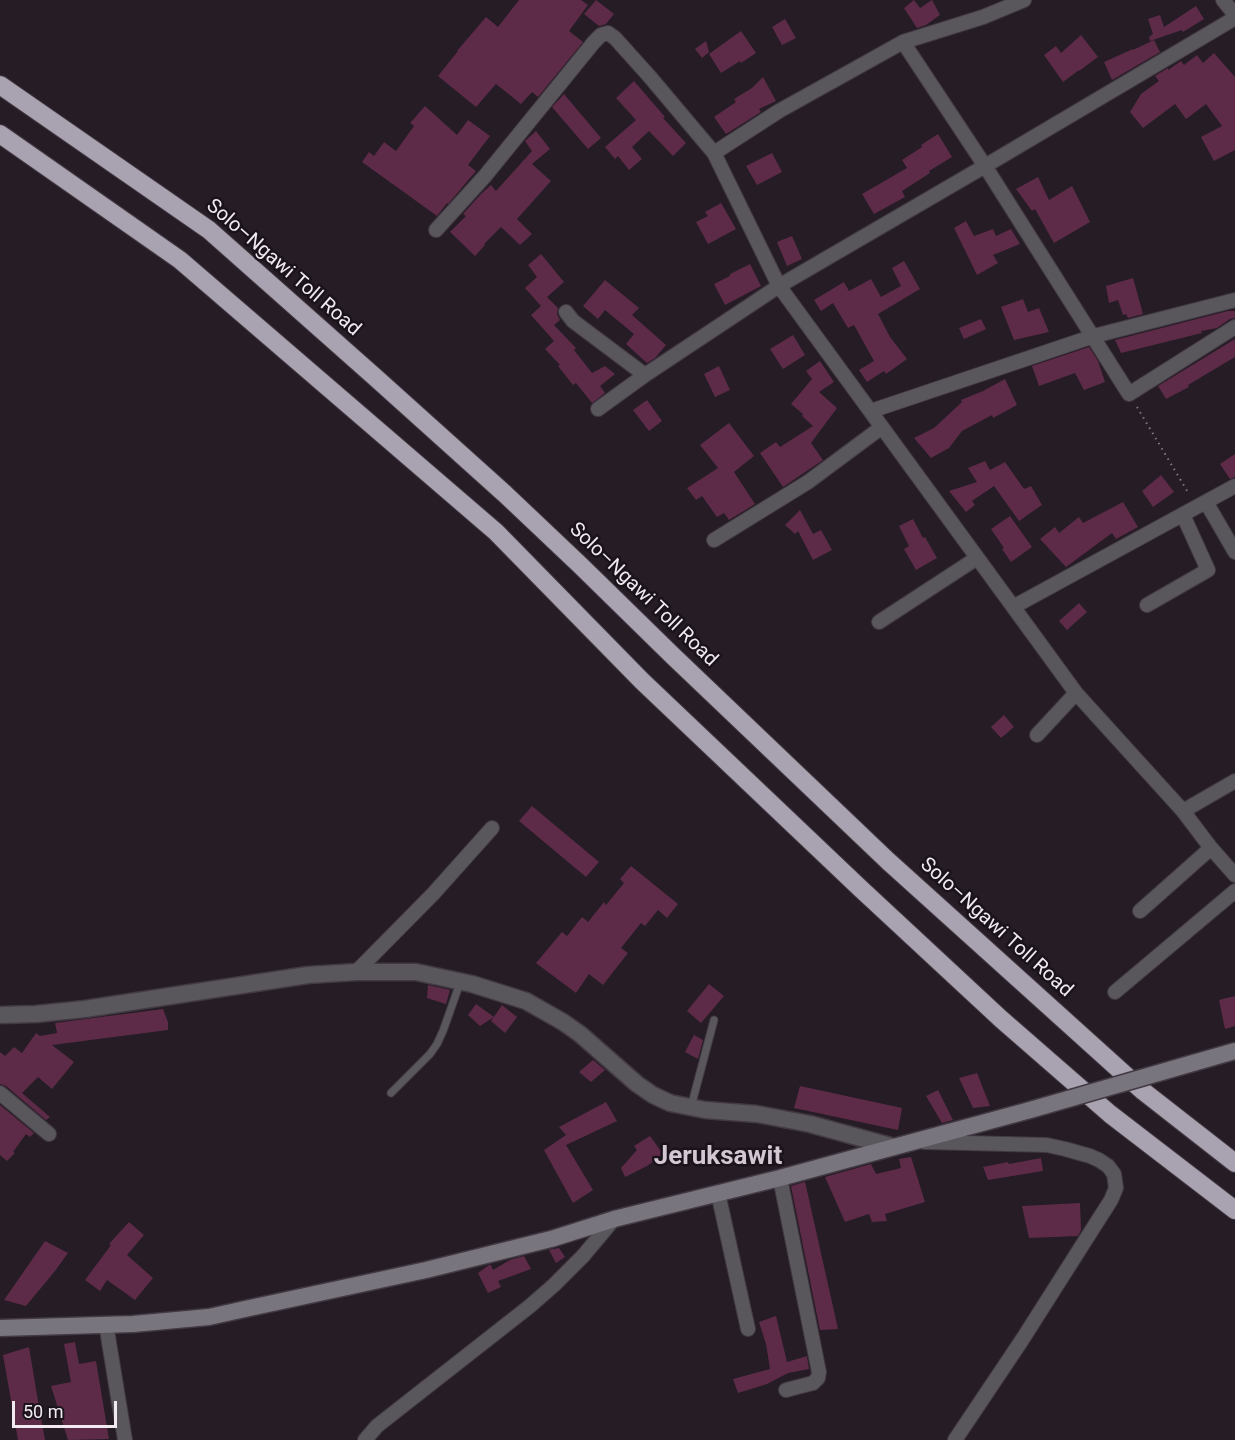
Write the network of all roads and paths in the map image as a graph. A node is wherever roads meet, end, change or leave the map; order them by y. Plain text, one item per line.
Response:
1 (1024, 0) edge
2 (1223, 0) edge
3 (1235, 16) edge
4 (903, 42) junction
5 (0, 85) edge
6 (0, 134) edge
7 (714, 153) junction
8 (985, 166) junction
9 (436, 230) dead end
10 (779, 286) junction
11 (1235, 300) edge
12 (566, 312) dead end
13 (1235, 327) edge
14 (1094, 336) junction
15 (645, 375) junction
16 (1129, 394) junction
17 (598, 409) dead end
18 (871, 411) junction
19 (882, 427) junction
20 (1235, 486) edge
21 (1201, 505) junction
22 (1183, 515) junction
23 (714, 540) dead end
24 (1235, 552) edge
25 (977, 558) junction
26 (1147, 604) dead end
27 (1013, 607) junction
28 (879, 622) dead end
29 (1076, 693) junction
30 (1037, 735) dead end
31 (1235, 781) edge
32 (1183, 811) junction
33 (492, 828) dead end
34 (1211, 848) junction
35 (1235, 875) edge
36 (1235, 891) edge
37 (1140, 911) dead end
38 (356, 972) junction
39 (460, 982) junction
40 (1115, 992) dead end
41 (0, 1015) edge
42 (714, 1020) dead end
43 (1235, 1051) edge
44 (391, 1093) dead end
45 (0, 1094) edge
46 (691, 1107) junction
47 (49, 1134) dead end
48 (916, 1142) junction
49 (894, 1147) junction
50 (1235, 1163) edge
51 (780, 1178) junction
52 (718, 1193) junction
53 (1235, 1210) edge
54 (614, 1218) junction
55 (106, 1324) junction
56 (0, 1328) edge
57 (748, 1329) dead end
58 (786, 1390) dead end
59 (125, 1440) edge
60 (365, 1440) edge
61 (955, 1440) edge

1 - 4 street
2 - 3 street
3 - 8 street
4 - 7 street
4 - 8 street
5 - 50 highway, Solo–Ngawi Toll Road
6 - 53 highway
7 - 9 street
7 - 10 street
8 - 10 street
8 - 14 street
10 - 15 street
10 - 18 street
11 - 14 street
12 - 15 street
13 - 16 street
14 - 16 street
14 - 18 street
15 - 17 street
16 - 21 path
18 - 19 street
19 - 23 street
19 - 25 street
20 - 21 street
21 - 22 street
21 - 24 street
22 - 26 street
22 - 27 street
25 - 27 street
25 - 28 street
27 - 29 street
29 - 30 street
29 - 32 street
31 - 32 street
32 - 34 street
33 - 38 street
34 - 35 street
34 - 37 street
36 - 40 street
38 - 39 street
38 - 41 street
39 - 44 lane
39 - 46 street
42 - 46 lane
43 - 48 main road, bridge
45 - 47 street
46 - 49 street
48 - 49 main road
48 - 61 street
49 - 51 main road
51 - 52 main road
51 - 58 street
52 - 54 main road
52 - 57 street
54 - 55 main road
54 - 60 street
55 - 56 main road
55 - 59 street

